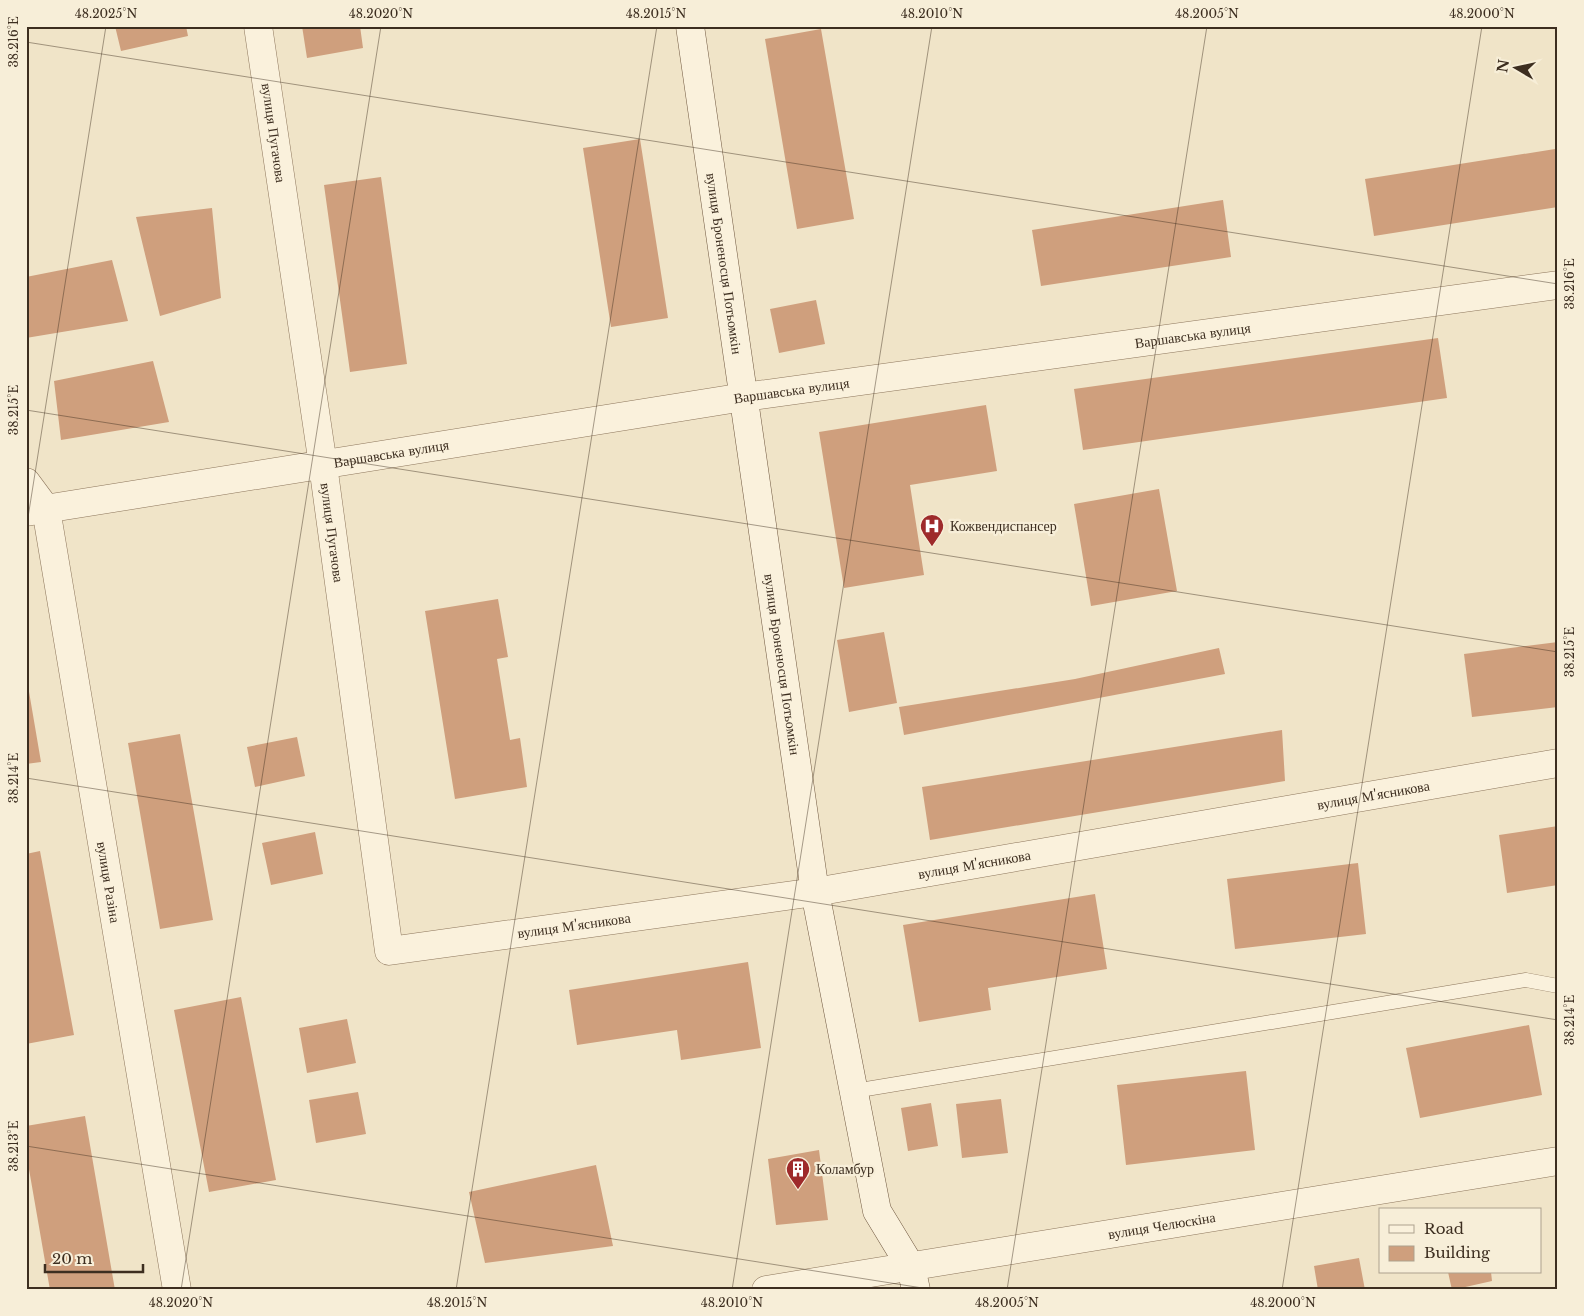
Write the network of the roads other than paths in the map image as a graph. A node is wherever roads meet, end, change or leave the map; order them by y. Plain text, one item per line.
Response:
1 (258, 26) edge
2 (690, 26) edge
3 (1558, 285) edge
4 (744, 397) junction
5 (323, 465) junction
6 (26, 482) edge
7 (36, 510) edge
8 (1558, 762) edge
9 (815, 892) junction
10 (389, 951) joint
11 (1558, 986) edge
12 (854, 1091) junction
13 (1558, 1161) edge
14 (914, 1278) edge
15 (177, 1290) edge
16 (766, 1290) edge

1 - 5 street, вулиця Пугачова
2 - 4 street, вулиця Броненосця Потьомкін
3 - 4 street, Варшавська вулиця
4 - 5 street, Варшавська вулиця
4 - 9 street, вулиця Броненосця Потьомкін
5 - 7 street, Варшавська вулиця
5 - 10 street, вулиця Пугачова
6 - 7 street, вулиця Разіна
7 - 15 street, вулиця Разіна
8 - 9 street, вулиця М'ясникова
9 - 10 street, вулиця М'ясникова
9 - 12 street, вулиця Броненосця Потьомкін
11 - 12 lane
12 - 14 street, вулиця Броненосця Потьомкін
13 - 14 street, вулиця Челюскіна
14 - 16 street, вулиця Челюскіна

